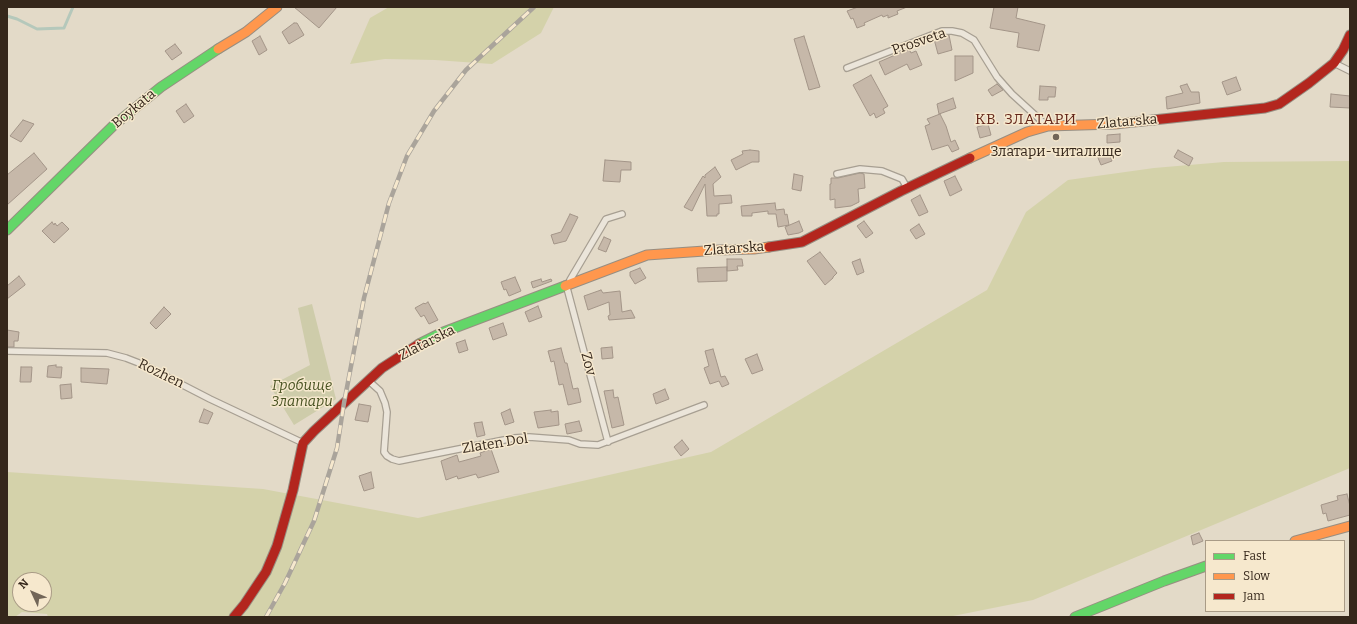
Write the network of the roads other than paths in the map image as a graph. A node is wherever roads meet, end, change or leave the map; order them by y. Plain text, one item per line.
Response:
1 (277, 7) edge
2 (1350, 35) edge
3 (1334, 63) junction
4 (847, 68) dead end
5 (1350, 71) edge
6 (1048, 126) junction
7 (837, 174) dead end
8 (908, 188) junction
9 (622, 214) dead end
10 (7, 230) edge
11 (567, 286) junction
12 (7, 351) edge
13 (368, 380) junction
14 (704, 405) dead end
15 (608, 442) junction
16 (303, 443) junction
17 (1350, 526) edge
18 (1299, 540) edge
19 (1205, 566) edge
20 (234, 617) edge
21 (1075, 617) edge

1 - 10 street, Boykata
2 - 3 street, Zlatarska
3 - 5 lane
3 - 6 street, Zlatarska
4 - 6 lane, Prosveta
6 - 8 street, Zlatarska
7 - 8 lane
8 - 11 street, Zlatarska
9 - 11 lane
11 - 13 street, Zlatarska
11 - 15 lane, Zov
12 - 16 lane, Rozhen
13 - 15 lane, Zlaten Dol
13 - 16 street, Zlatarska
14 - 15 lane, Zlaten Dol
16 - 20 street, Zlatarska
17 - 18 street
19 - 21 street

